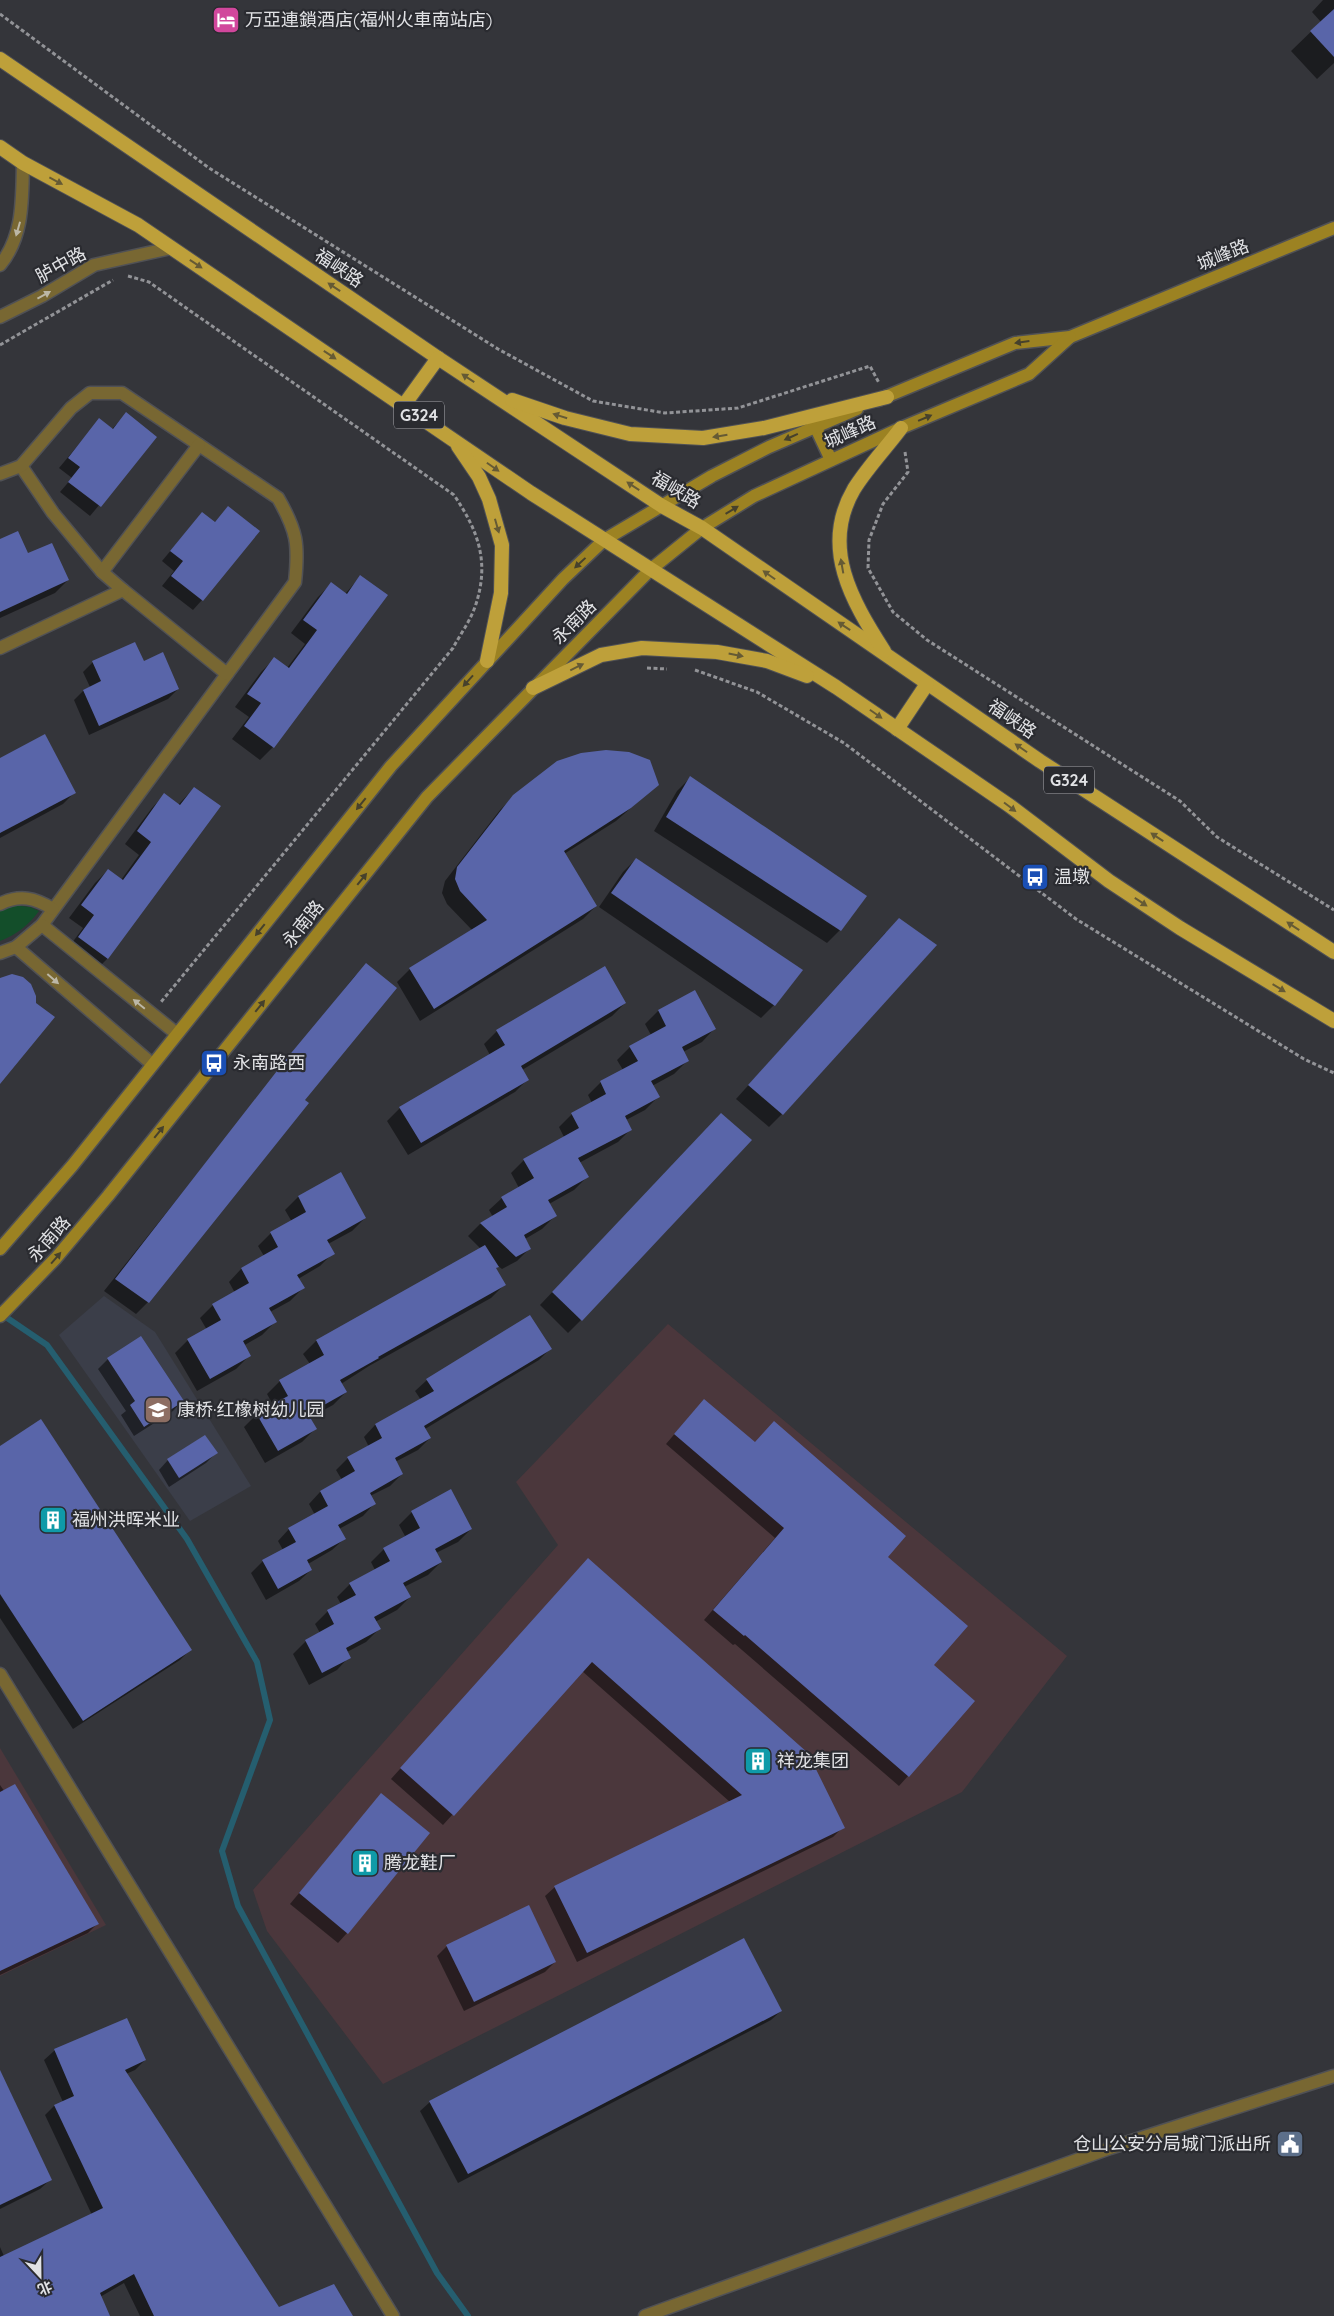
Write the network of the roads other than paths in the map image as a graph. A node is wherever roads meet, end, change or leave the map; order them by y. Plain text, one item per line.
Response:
1 (0, 59) edge
2 (0, 147) edge
3 (23, 163) junction
4 (1334, 228) edge
5 (171, 248) junction
6 (0, 265) edge
7 (0, 316) edge
8 (1070, 337) junction
9 (438, 358) junction
10 (493, 394) junction
11 (886, 397) junction
12 (404, 405) junction
13 (816, 426) junction
14 (901, 428) junction
15 (452, 437) junction
16 (199, 445) junction
17 (830, 460) junction
18 (21, 466) junction
19 (0, 474) edge
20 (662, 506) junction
21 (702, 528) junction
22 (604, 540) junction
23 (650, 570) junction
24 (102, 572) junction
25 (123, 590) junction
26 (0, 648) edge
27 (887, 656) junction
28 (487, 661) junction
29 (227, 674) junction
30 (927, 684) junction
31 (836, 687) junction
32 (533, 688) junction
33 (897, 729) junction
34 (0, 904) edge
35 (53, 909) junction
36 (42, 925) junction
37 (16, 947) junction
38 (1334, 952) edge
39 (0, 953) edge
40 (1334, 1021) edge
41 (176, 1034) junction
42 (152, 1064) junction
43 (0, 1248) edge
44 (0, 1316) edge
45 (0, 1674) edge
46 (1334, 2076) edge
47 (393, 2316) edge
48 (645, 2316) edge

9 -> 1 highway, 福峡路 / G324
2 - 3 highway, G324
3 -> 5 highway, G324
3 -> 6 street
4 - 8 main road, 城峰路
7 -> 5 street, 胪中路
5 -> 12 highway, G324
8 -> 11 main road, 城峰路
14 -> 8 main road, 城峰路
10 -> 9 highway, 福峡路 / G324
9 - 12 highway
11 -> 10 highway
20 -> 10 highway, 福峡路 / G324
11 - 13 main road, 城峰路
12 - 15 highway, G324
13 - 17 main road
13 -> 20 main road, 城峰路
14 - 17 main road, 城峰路
27 -> 14 highway
15 -> 22 highway, G324
15 -> 28 highway
16 - 18 street
16 - 24 street
16 - 29 street
21 -> 17 main road, 城峰路
18 - 19 street
18 - 24 street
20 - 21 highway, 福峡路 / G324
20 - 22 main road, 城峰路
21 - 23 main road, 城峰路
27 -> 21 highway, 福峡路 / G324
22 - 23 highway, G324
22 -> 28 main road, 城峰路
23 - 31 highway, G324
23 - 32 main road, 永南路
24 - 25 street
25 - 26 street
25 - 29 street
27 - 30 highway, 福峡路 / G324
28 -> 41 main road, 城峰路
29 - 35 street
30 - 33 highway
38 -> 30 highway, 福峡路 / G324
32 -> 31 highway
31 -> 33 highway, G324
44 -> 32 main road, 永南路
33 -> 40 highway, G324
34 - 35 street
35 - 36 street
36 - 37 street
41 -> 36 street
37 - 39 street
37 -> 42 street
41 - 42 main road, 城峰路
42 - 43 main road, 城峰路
45 - 47 street
46 - 48 street

